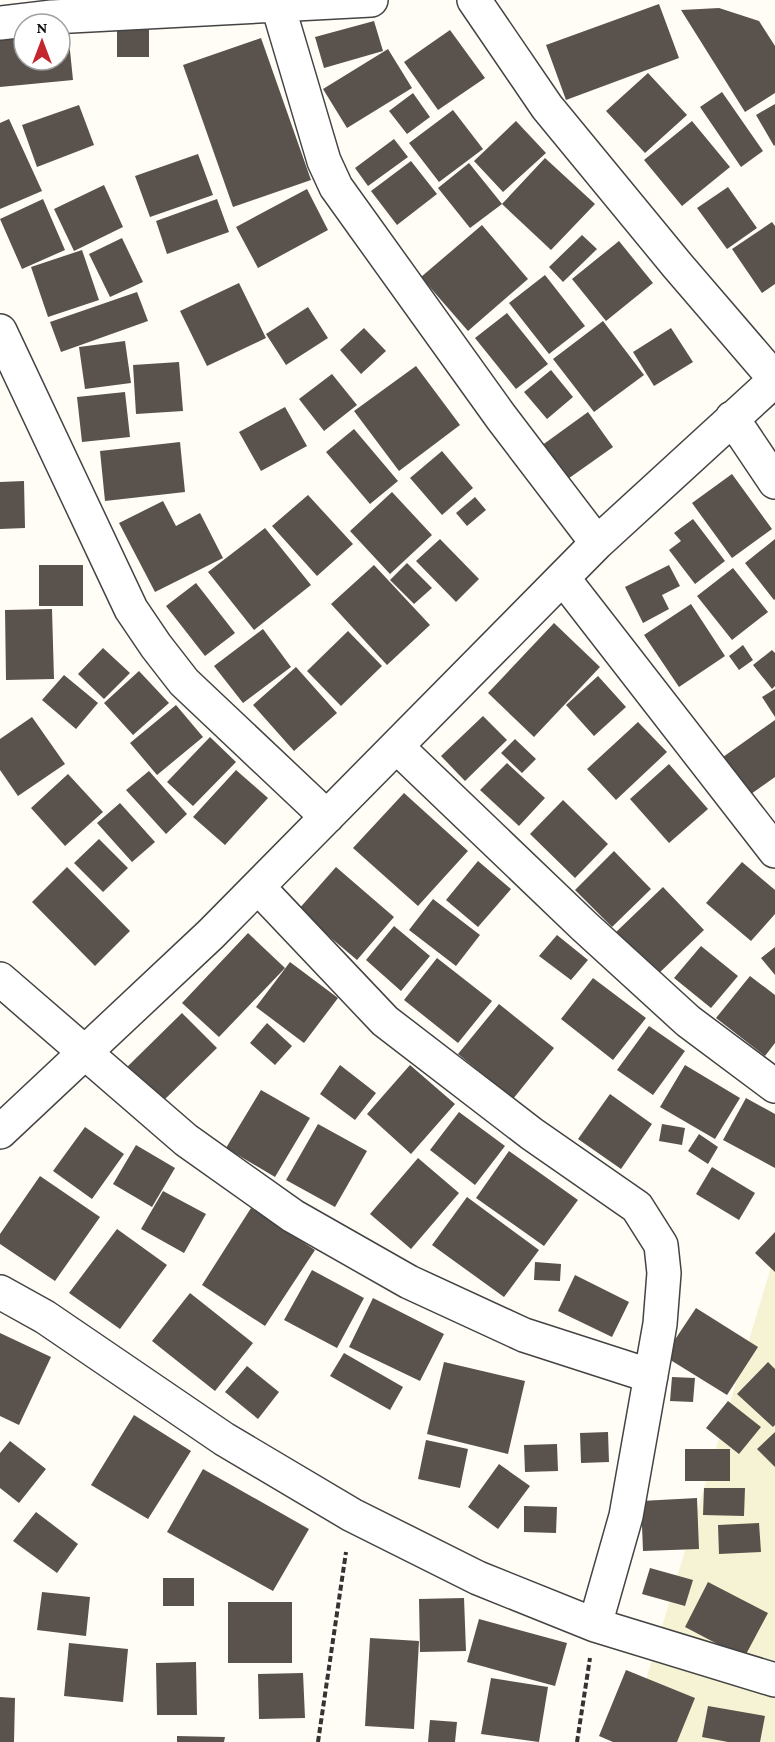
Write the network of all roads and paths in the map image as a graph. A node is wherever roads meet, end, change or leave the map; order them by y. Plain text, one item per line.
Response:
1 (371, 0) edge
2 (474, 0) edge
3 (278, 6) junction
4 (52, 9) edge
5 (0, 23) edge
6 (0, 331) edge
7 (775, 379) edge
8 (732, 418) junction
9 (775, 482) edge
10 (597, 543) junction
11 (563, 578) junction
12 (397, 747) junction
13 (327, 817) junction
14 (775, 851) edge
15 (258, 887) junction
16 (3, 974) edge
17 (85, 1054) junction
18 (775, 1086) edge
19 (0, 1132) edge
20 (0, 1292) edge
21 (651, 1376) junction
22 (352, 1515) junction
23 (595, 1625) junction
24 (775, 1680) edge
25 (318, 1742) edge
26 (577, 1742) edge

1 - 3 street
2 - 7 street
3 - 4 street
3 - 10 street
4 - 5 street
6 - 13 street
7 - 8 street
8 - 9 street
8 - 10 street
10 - 11 street
11 - 12 street
11 - 14 street
12 - 13 street
12 - 18 street
13 - 15 street
15 - 17 street
15 - 21 street
16 - 17 street
17 - 19 street
17 - 21 street
20 - 22 street
21 - 23 street
22 - 23 street
22 - 25 path
23 - 24 street
23 - 26 path

